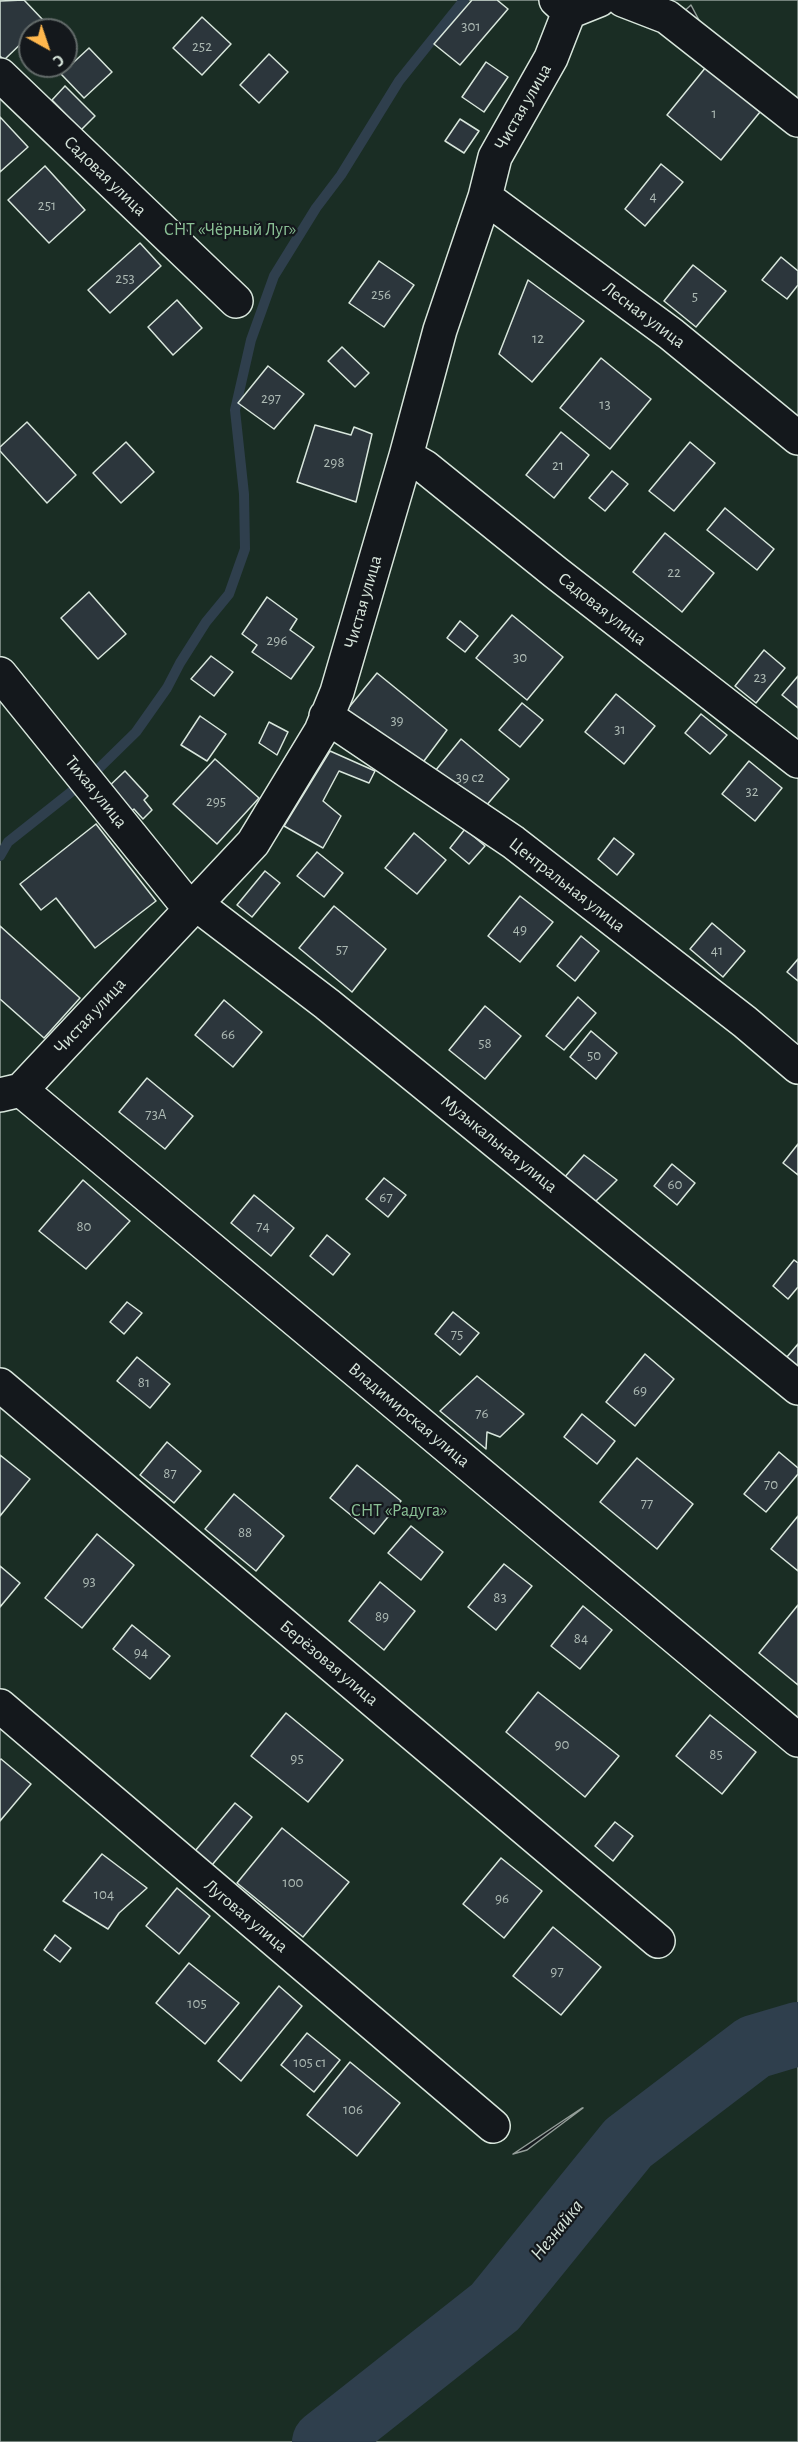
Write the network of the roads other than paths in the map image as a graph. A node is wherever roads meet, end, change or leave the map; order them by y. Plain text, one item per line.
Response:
1 (623, 0) edge
2 (575, 4) edge
3 (0, 75) edge
4 (798, 120) edge
5 (485, 197) junction
6 (236, 301) dead end
7 (798, 438) edge
8 (406, 456) junction
9 (0, 674) edge
10 (326, 717) junction
11 (798, 761) edge
12 (196, 904) junction
13 (798, 1067) edge
14 (10, 1093) edge
15 (0, 1385) edge
16 (798, 1388) edge
17 (0, 1706) edge
18 (798, 1740) edge
19 (658, 1941) dead end
20 (493, 2126) dead end

1 - 4 street
2 - 5 street, Чистая улица
3 - 6 street, Садовая улица
5 - 7 street, Лесная улица
5 - 8 street, Чистая улица
8 - 10 street, Чистая улица
8 - 11 street, Садовая улица
9 - 12 street, Тихая улица
10 - 12 street, Чистая улица
10 - 13 street, Центральная улица
12 - 14 street, Чистая улица
12 - 16 street, Музыкальная улица
14 - 18 street, Владимирская улица
15 - 19 street, Берёзовая улица
17 - 20 street, Луговая улица

